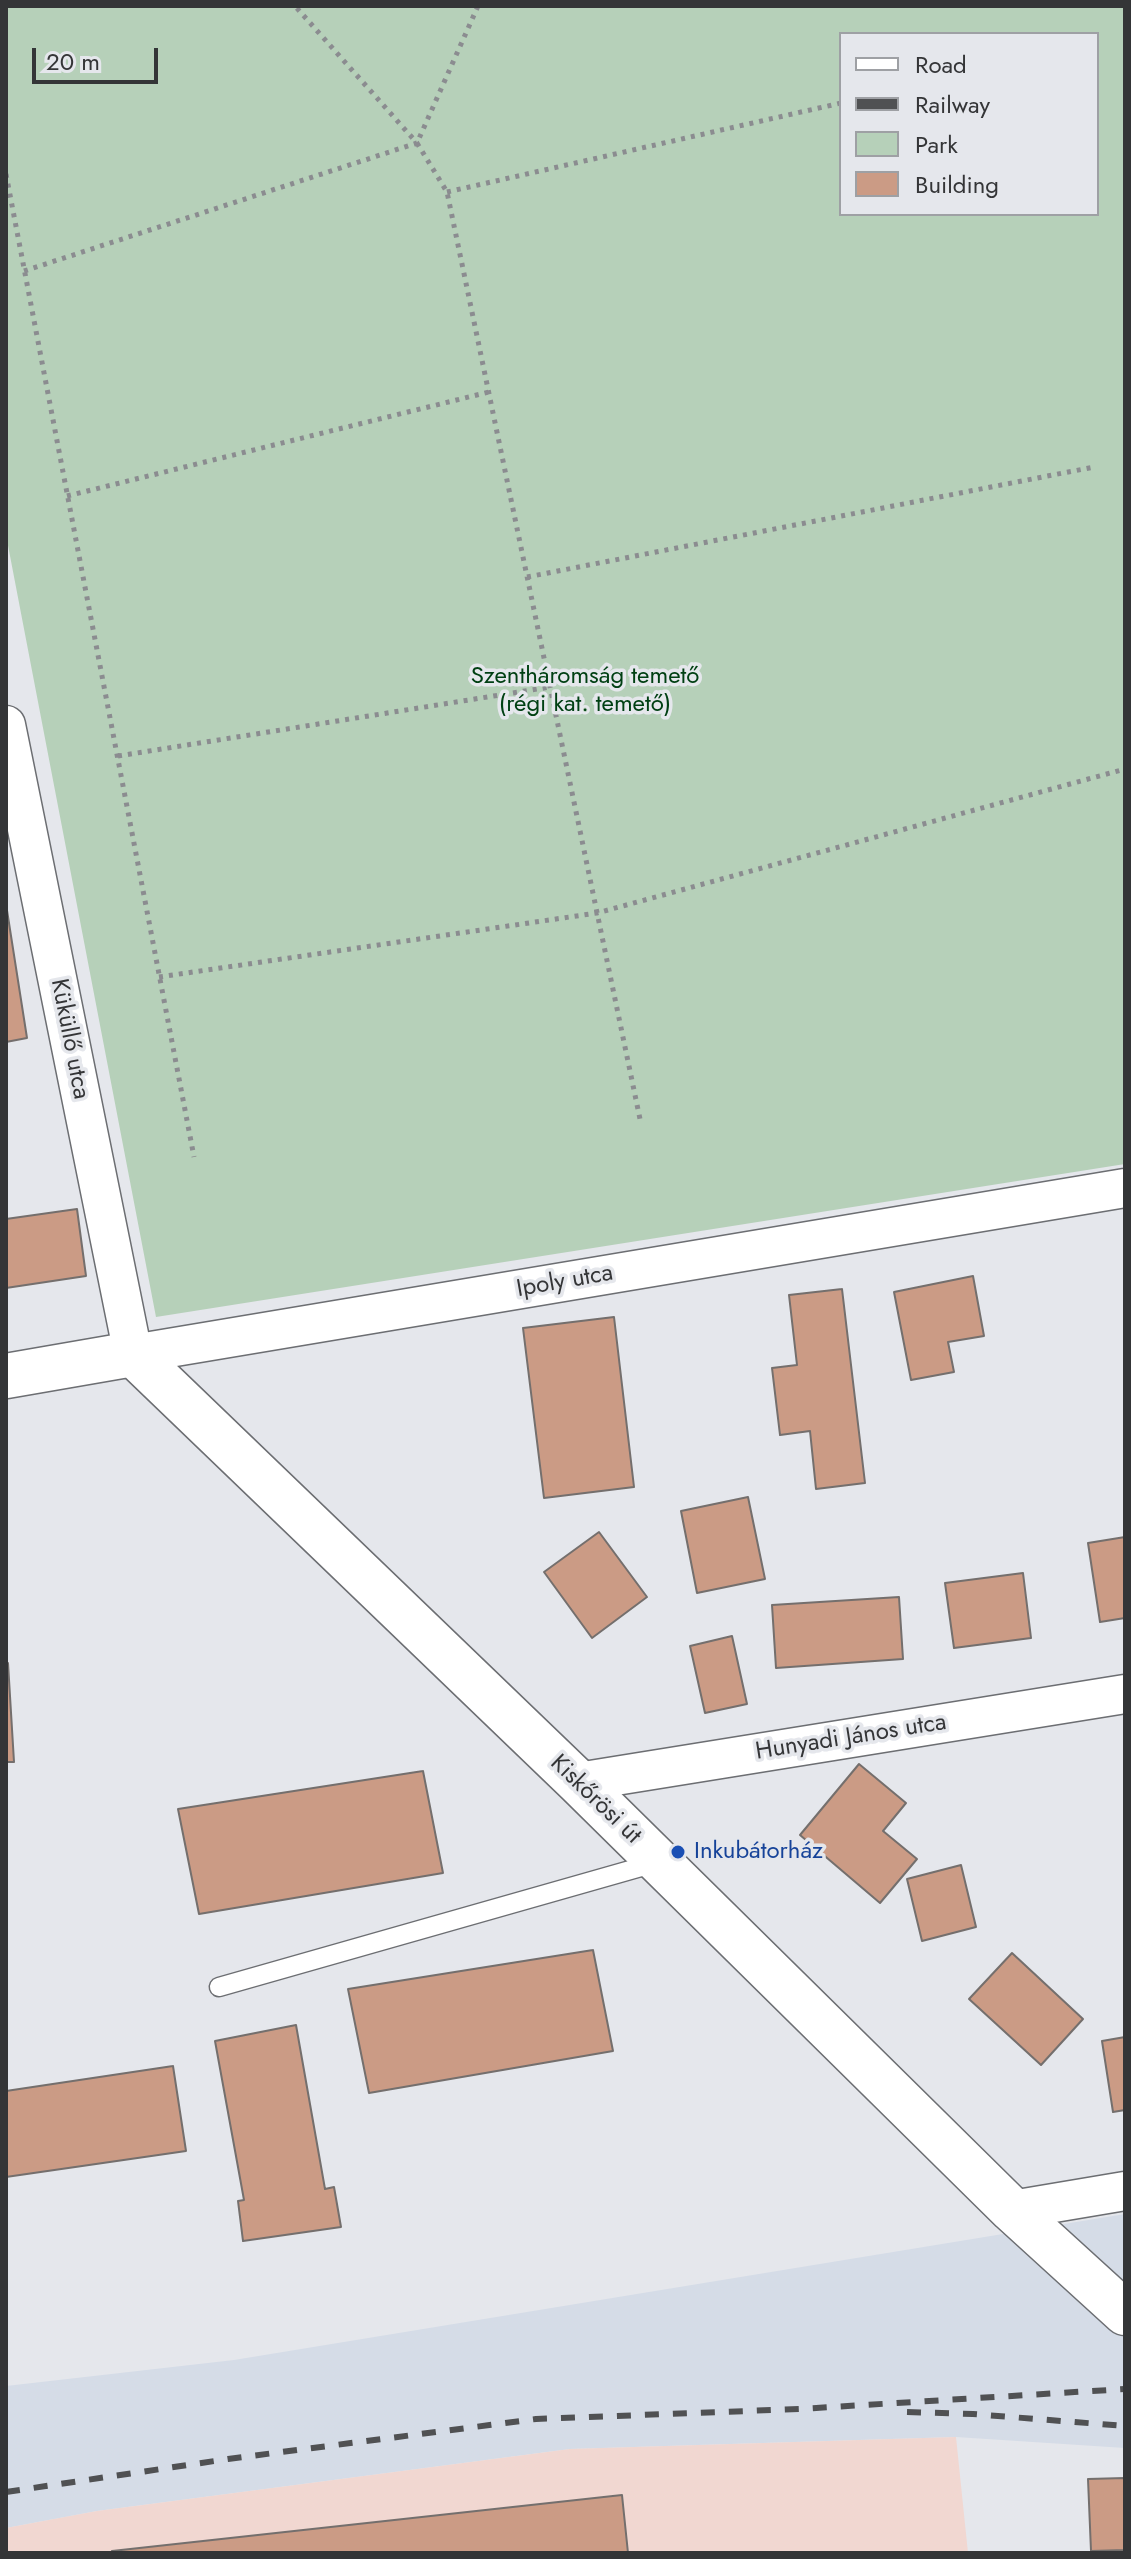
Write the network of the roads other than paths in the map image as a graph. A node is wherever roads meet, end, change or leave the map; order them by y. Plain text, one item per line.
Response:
1 (6, 725) edge
2 (1125, 1188) edge
3 (133, 1354) junction
4 (6, 1376) edge
5 (1125, 1694) edge
6 (578, 1782) junction
7 (659, 1862) junction
8 (219, 1987) dead end
9 (1125, 2191) edge
10 (1012, 2210) junction
11 (1125, 2313) edge

1 - 3 street, Küküllő utca
2 - 3 street, Ipoly utca
3 - 4 street, Ipoly utca
3 - 6 street, Kiskőrösi út
5 - 6 street, Hunyadi János utca
6 - 7 street, Kiskőrösi út
7 - 8 lane
7 - 10 street, Kiskőrösi út
9 - 10 street
10 - 11 street, Kiskőrösi út

